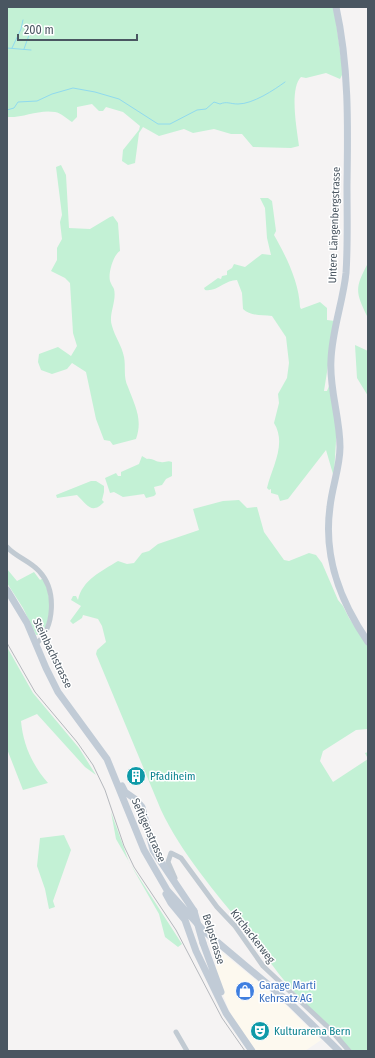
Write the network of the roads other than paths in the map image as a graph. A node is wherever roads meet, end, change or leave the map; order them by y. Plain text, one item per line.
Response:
1 (336, 7) edge
2 (7, 547) edge
3 (7, 590) edge
4 (368, 642) edge
5 (36, 644) junction
6 (110, 764) junction
7 (162, 882) junction
8 (175, 883) junction
9 (232, 1022) junction
10 (176, 1032) dead end
11 (187, 1051) edge
12 (252, 1051) edge
13 (338, 1051) edge
14 (349, 1051) edge

1 - 4 street, Untere Längenbergstrasse
2 - 5 street
3 - 5 street, Steinbachstrasse
5 - 6 street, Steinbachstrasse
6 - 7 street, Seftigenstrasse
6 - 8 street, Belpstrasse
7 - 9 street, Belpstrasse
7 - 13 street
8 - 9 street, Belpstrasse, bridge
8 - 14 street, Kirchackerweg
9 - 12 street, Belpstrasse
10 - 11 street

